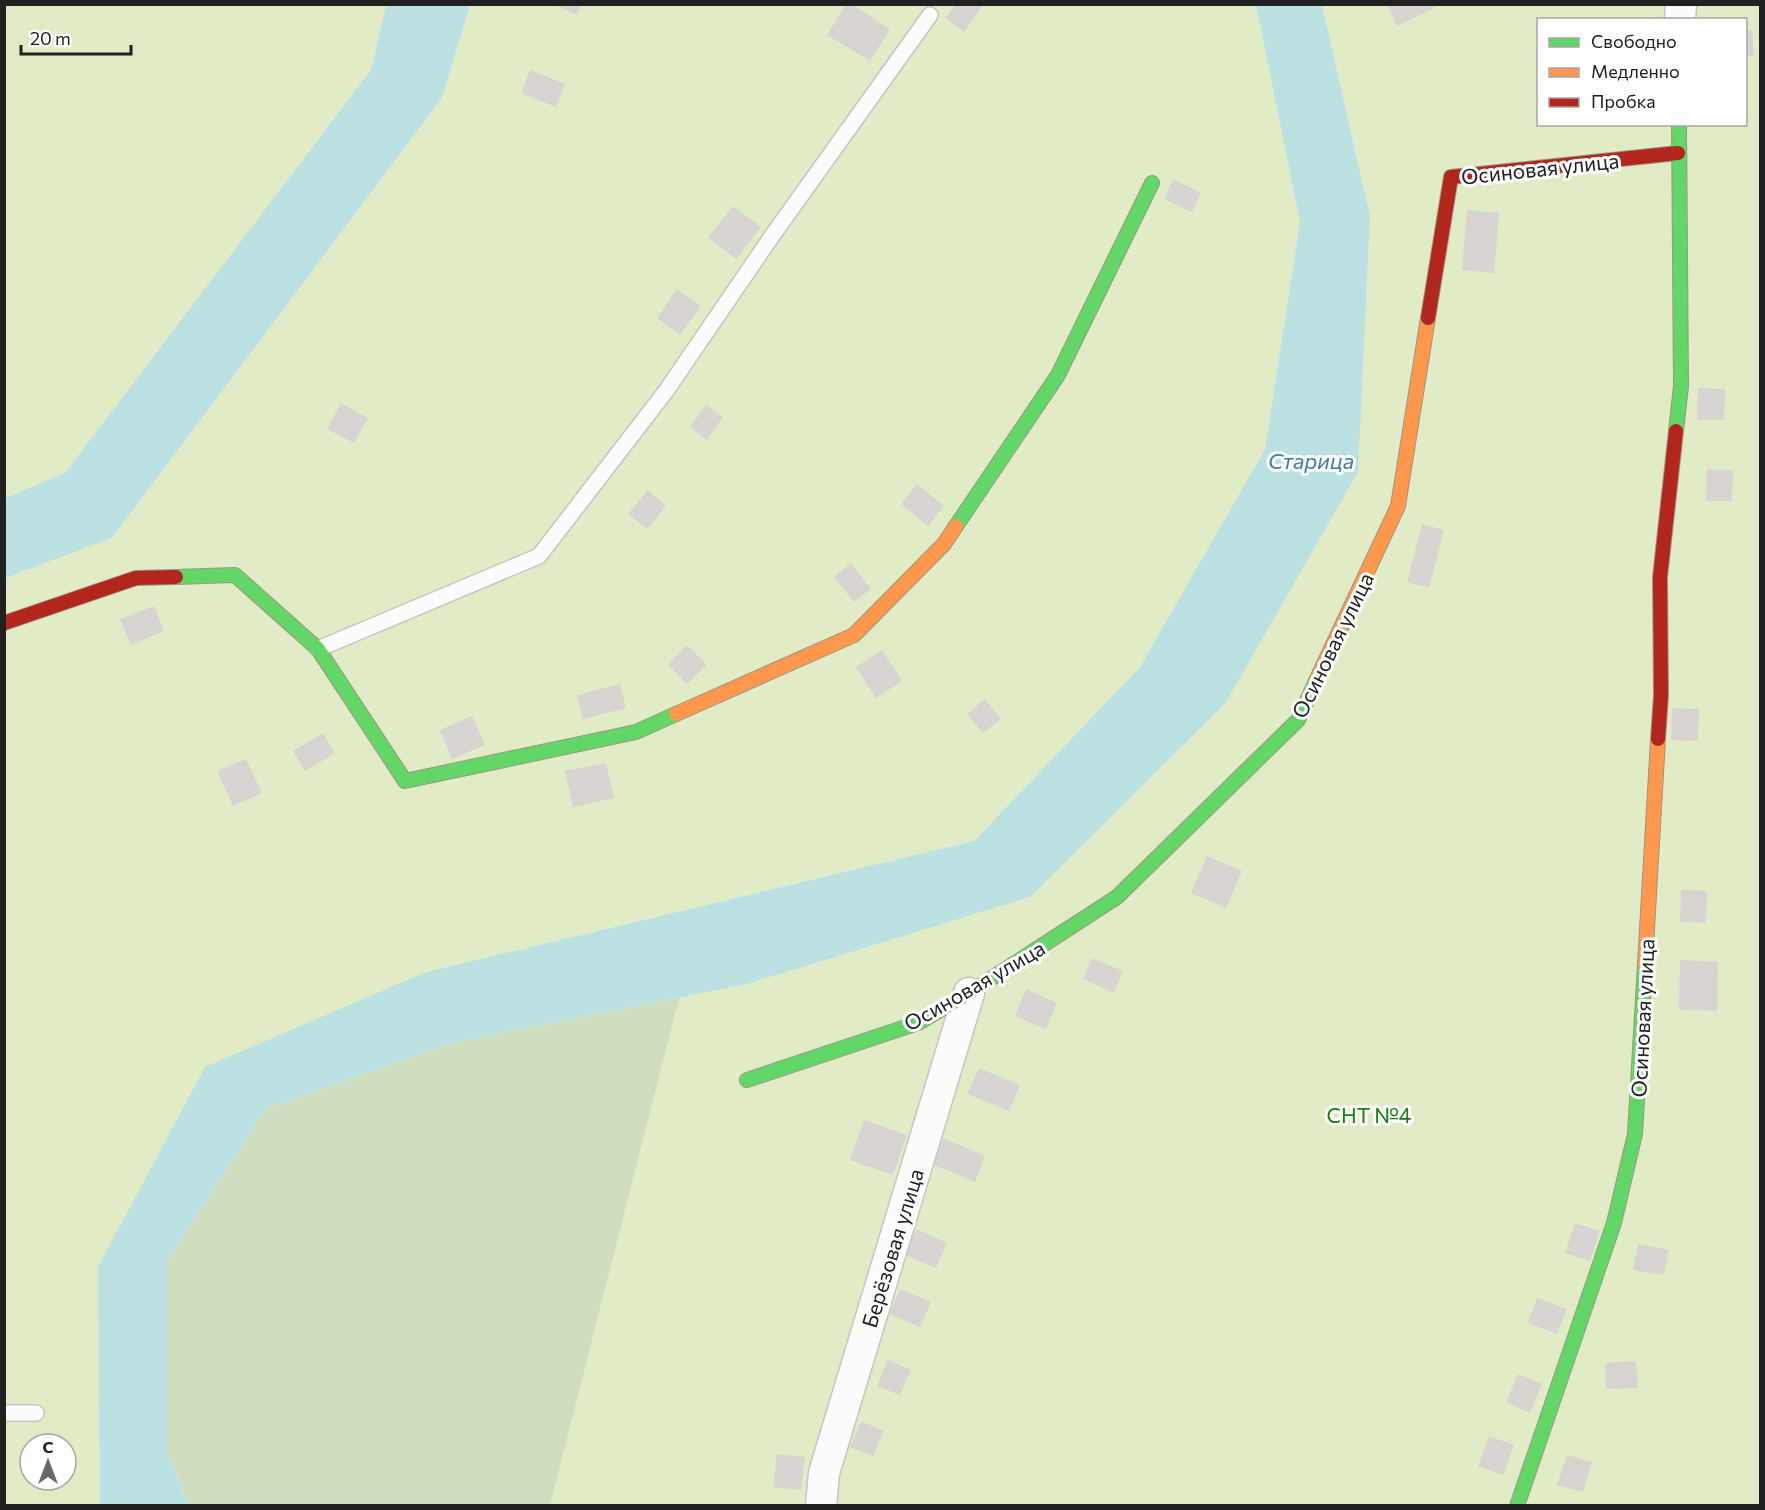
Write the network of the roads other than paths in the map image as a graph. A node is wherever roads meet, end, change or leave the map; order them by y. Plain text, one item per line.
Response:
1 (930, 15) dead end
2 (1678, 126) edge
3 (1678, 153) junction
4 (1152, 183) dead end
5 (4, 623) edge
6 (318, 649) junction
7 (969, 993) junction
8 (747, 1080) dead end
9 (4, 1413) edge
10 (36, 1413) dead end
11 (821, 1506) edge
12 (1517, 1506) edge

1 - 6 lane
2 - 3 street, Осиновая улица
3 - 7 street, Осиновая улица
3 - 12 street, Осиновая улица
4 - 6 street
5 - 6 street
7 - 8 street, Осиновая улица
7 - 11 street, Берёзовая улица
9 - 10 lane

